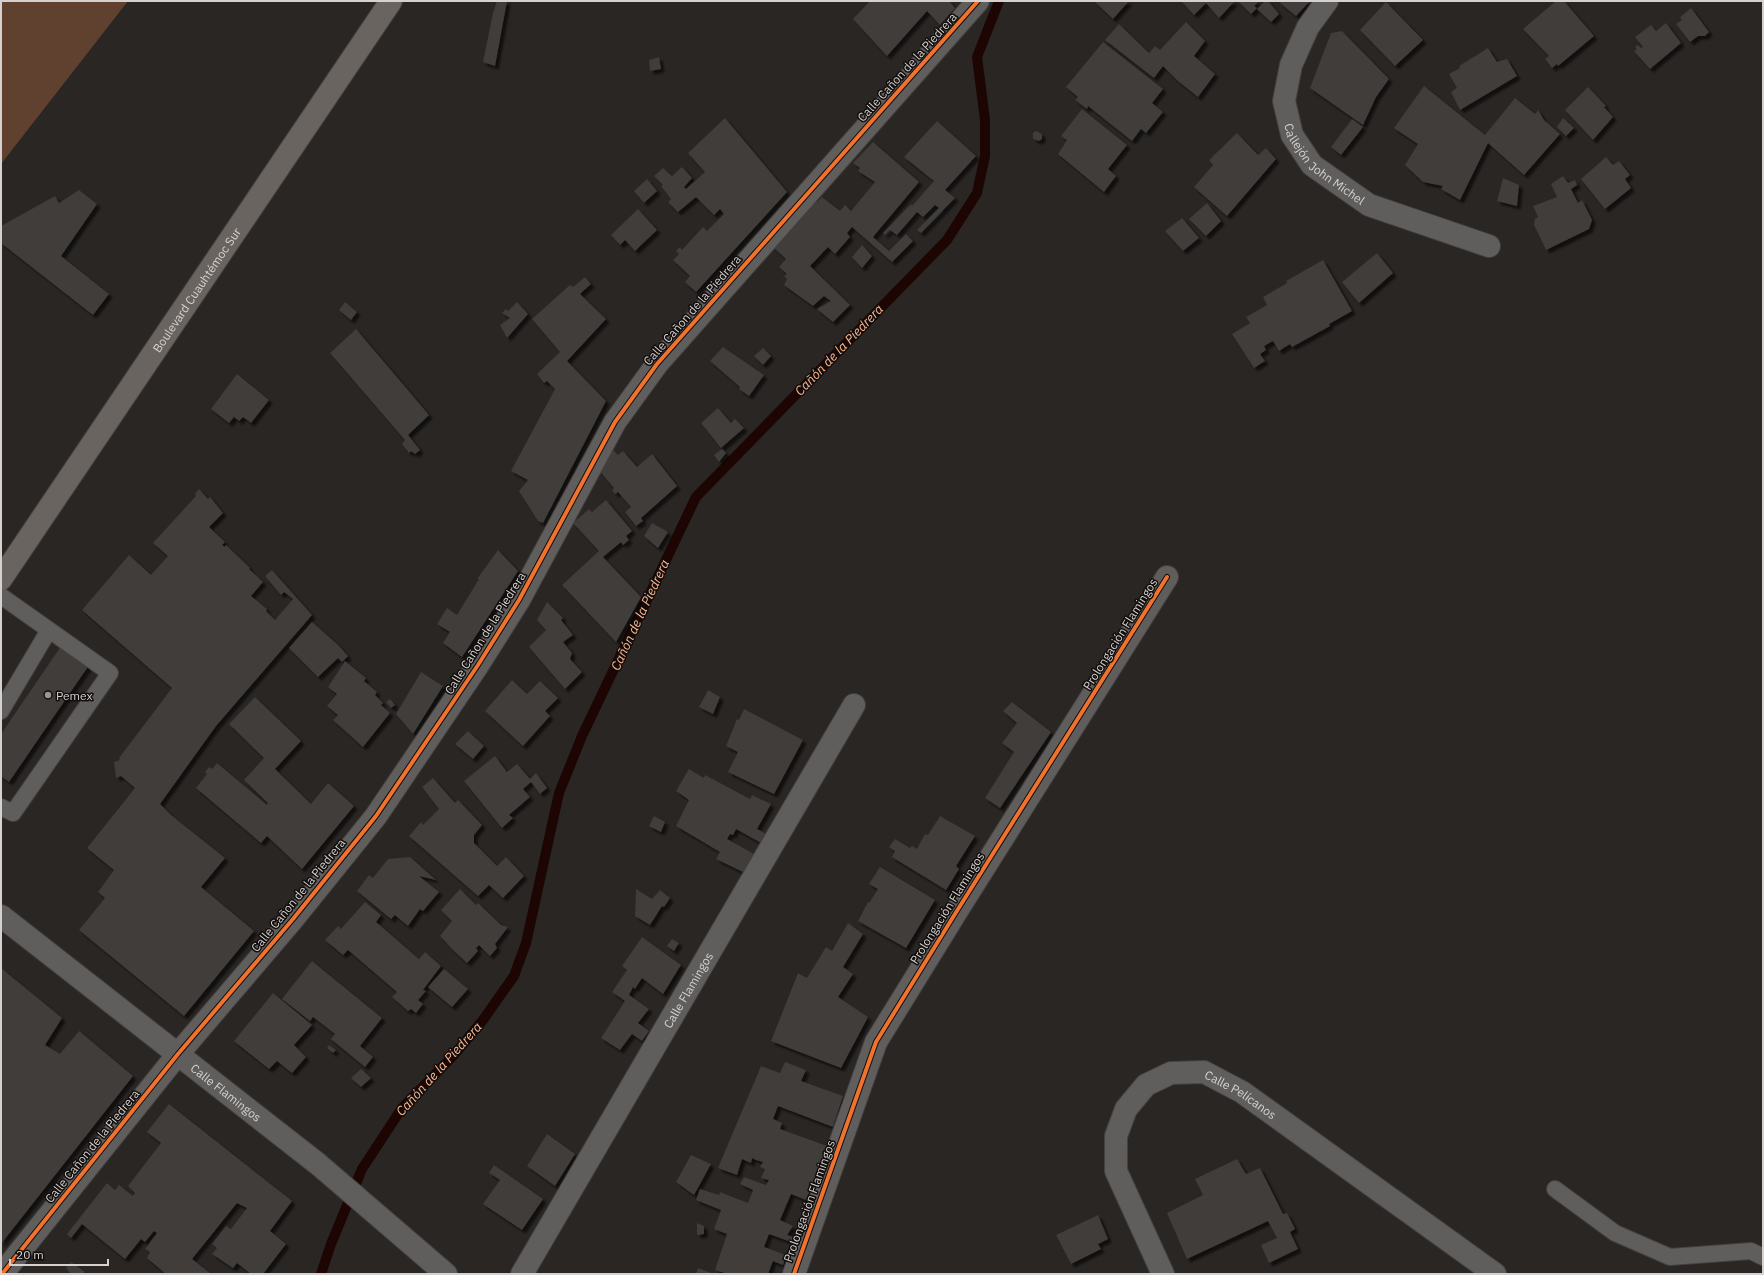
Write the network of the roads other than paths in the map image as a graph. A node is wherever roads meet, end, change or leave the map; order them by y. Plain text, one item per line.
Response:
1 (391, 1) edge
2 (978, 1) edge
3 (1327, 1) edge
4 (1489, 246) dead end
5 (1167, 577) dead end
6 (1, 579) edge
7 (1, 596) edge
8 (49, 630) junction
9 (854, 705) dead end
10 (1, 711) edge
11 (1, 807) edge
12 (1, 916) edge
13 (178, 1054) junction
14 (1555, 1189) dead end
15 (1763, 1257) edge
16 (2, 1274) edge
17 (446, 1274) edge
18 (522, 1274) edge
19 (794, 1274) edge
20 (1163, 1274) edge
21 (1495, 1274) edge

1 - 6 main road, Boulevard Cuauhtémoc Sur
2 - 13 street, Calle Cañon de la Piedrera
3 - 4 street, Callejón John Michel
5 - 19 street, Prolongación Flamingos
7 - 8 lane
8 - 10 lane
8 - 11 lane
9 - 18 street, Calle Flamingos
12 - 13 street, Calle Flamingos
13 - 16 street, Calle Cañon de la Piedrera
13 - 17 street, Calle Flamingos
14 - 15 lane
20 - 21 street, Calle Pelícanos

